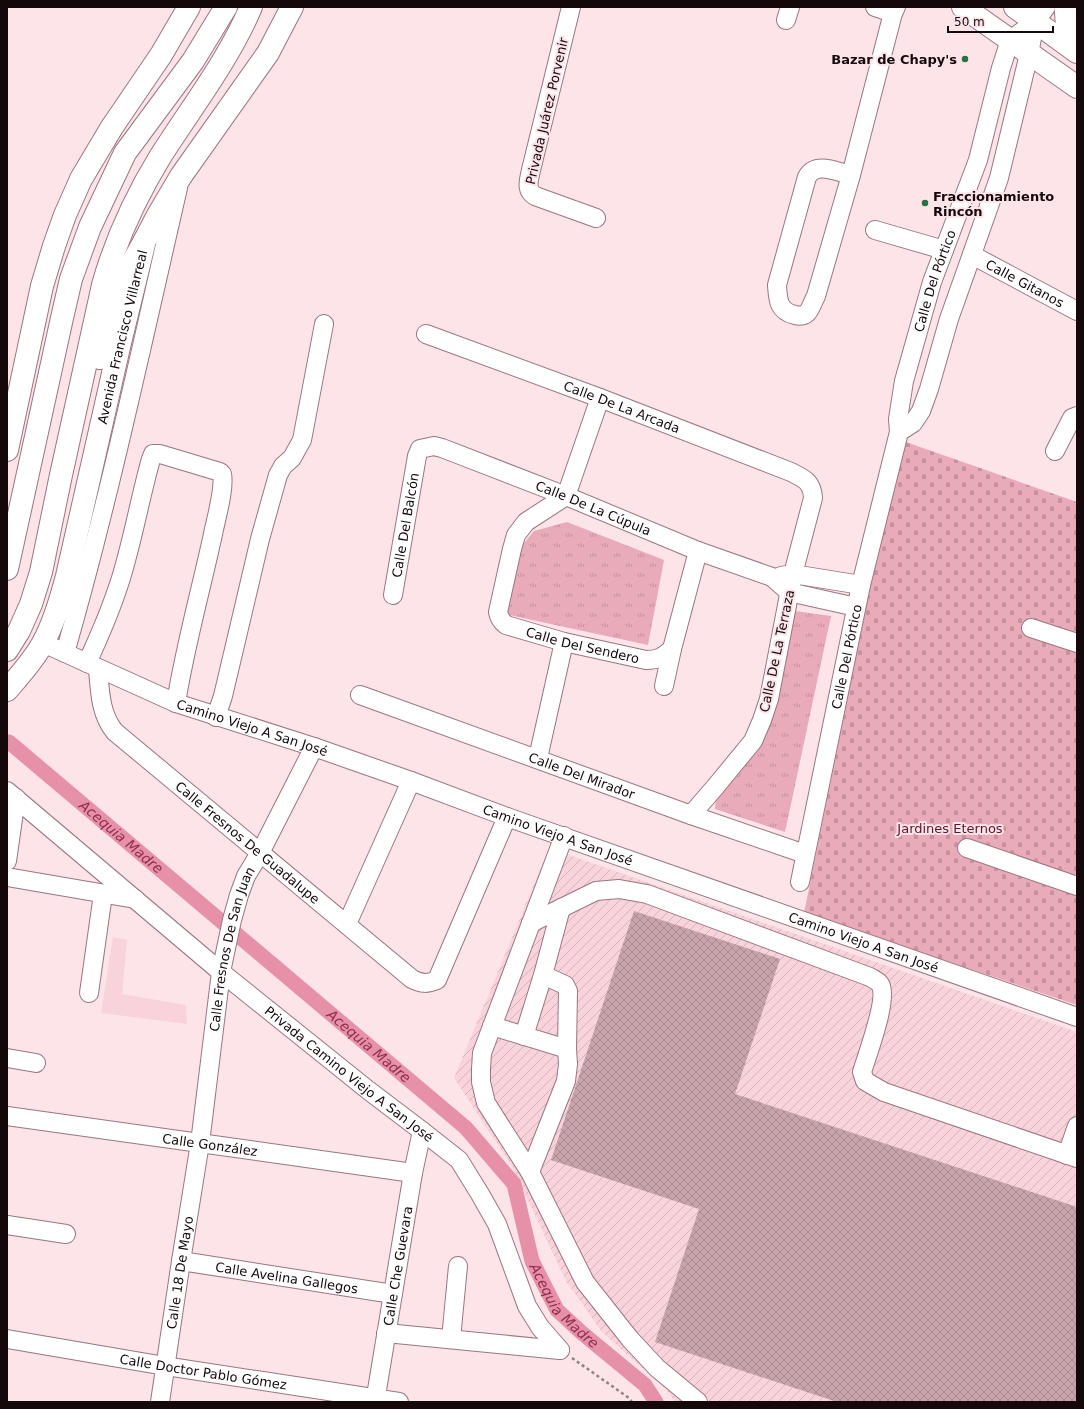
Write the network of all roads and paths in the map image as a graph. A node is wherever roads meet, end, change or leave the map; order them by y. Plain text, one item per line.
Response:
1 (188, 7) edge
2 (226, 7) edge
3 (251, 7) edge
4 (292, 7) edge
5 (572, 7) edge
6 (875, 7) edge
7 (963, 7) edge
8 (1015, 7) edge
9 (1066, 7) edge
10 (895, 10) edge
11 (1041, 15) edge
12 (1010, 40) junction
13 (1076, 52) edge
14 (1030, 54) junction
15 (1077, 87) edge
16 (851, 175) junction
17 (181, 176) junction
18 (596, 218) dead end
19 (875, 230) dead end
20 (145, 240) junction
21 (944, 250) junction
22 (972, 255) junction
23 (1077, 311) edge
24 (324, 324) dead end
25 (426, 334) dead end
26 (600, 398) junction
27 (1077, 416) edge
28 (899, 432) junction
29 (7, 450) edge
30 (1055, 451) dead end
31 (417, 456) joint
32 (61, 475) junction
33 (813, 489) joint
34 (566, 496) junction
35 (698, 551) junction
36 (7, 569) edge
37 (793, 574) junction
38 (772, 577) junction
39 (861, 585) junction
40 (789, 592) junction
41 (393, 595) dead end
42 (856, 606) junction
43 (1031, 628) dead end
44 (564, 642) junction
45 (43, 643) junction
46 (1077, 643) edge
47 (672, 649) junction
48 (7, 650) edge
49 (65, 653) junction
50 (93, 666) junction
51 (664, 686) dead end
52 (7, 690) edge
53 (360, 695) dead end
54 (176, 703) junction
55 (216, 717) junction
56 (314, 747) junction
57 (538, 758) junction
58 (411, 781) junction
59 (11, 794) edge
60 (691, 815) junction
61 (507, 817) junction
62 (564, 836) junction
63 (967, 848) dead end
64 (260, 853) junction
65 (805, 854) junction
66 (7, 861) edge
67 (7, 877) edge
68 (800, 882) dead end
69 (1077, 886) edge
70 (104, 894) junction
71 (136, 899) junction
72 (561, 908) junction
73 (530, 923) junction
74 (347, 924) junction
75 (221, 972) junction
76 (543, 976) junction
77 (89, 993) dead end
78 (1077, 1017) edge
79 (492, 1026) junction
80 (524, 1036) junction
81 (567, 1049) junction
82 (7, 1058) edge
83 (36, 1063) dead end
84 (7, 1116) edge
85 (1077, 1126) edge
86 (422, 1130) junction
87 (200, 1143) junction
88 (1072, 1156) edge
89 (530, 1172) junction
90 (412, 1173) junction
91 (7, 1225) edge
92 (66, 1234) dead end
93 (181, 1261) junction
94 (458, 1266) dead end
95 (393, 1294) junction
96 (386, 1333) junction
97 (7, 1339) edge
98 (451, 1340) junction
99 (560, 1350) junction
100 (165, 1366) junction
101 (375, 1400) edge
102 (160, 1402) edge
103 (399, 1402) edge
104 (632, 1402) edge
105 (698, 1402) edge

1 - 29 main road
2 - 36 main road
3 - 32 main road, Avenida Francisco Villarreal
4 - 17 main road, Avenida Francisco Villarreal
5 - 18 street, Privada Juárez Porvenir
6 - 10 street
7 - 12 main road
8 - 11 main road
9 - 13 main road
10 - 16 street
11 - 12 street
11 - 13 main road
11 - 14 street, Calle Del Pórtico
12 - 14 main road
12 - 21 street, Calle Del Pórtico
14 - 15 main road
14 - 22 street, Calle Del Pórtico
16 - 16 street
17 - 20 main road, Avenida Francisco Villarreal
17 - 49 street
19 - 21 street
20 - 32 main road
20 - 45 main road, Avenida Francisco Villarreal
21 - 28 street, Calle Del Pórtico
22 - 23 street, Calle Gitanos
22 - 28 street, Calle Del Pórtico
24 - 55 street
25 - 26 street, Calle De La Arcada
26 - 33 street, Calle De La Arcada
26 - 34 street
27 - 30 street
28 - 39 street, Calle Del Pórtico
31 - 34 street, Calle De La Cúpula
31 - 41 street, Calle Del Balcón
32 - 48 main road, Avenida Francisco Villarreal
33 - 37 street, Calle De La Terraza
34 - 35 street, Calle De La Cúpula
34 - 44 street, Calle Del Sendero
35 - 38 street, Calle De La Cúpula
35 - 47 street
37 - 38 street, Calle De La Cúpula
37 - 39 street, Calle De La Cúpula
37 - 40 street, Calle De La Terraza
38 - 40 street, Calle De La Cúpula
39 - 42 street, Calle Del Pórtico
40 - 42 street, Calle De La Cúpula
40 - 60 street, Calle De La Terraza
42 - 65 street, Calle Del Pórtico
43 - 46 street
44 - 47 street, Calle Del Sendero
44 - 57 street
45 - 49 street, Camino Viejo A San José
45 - 52 main road, Avenida Francisco Villarreal
47 - 51 street
49 - 50 street, Camino Viejo A San José
50 - 54 street, Camino Viejo A San José
50 - 54 street
50 - 64 street, Calle Fresnos De Guadalupe
53 - 57 street, Calle Del Mirador
54 - 55 street, Camino Viejo A San José
55 - 56 street, Camino Viejo A San José
56 - 58 street, Camino Viejo A San José
56 - 64 street, Calle Fresnos De San Juan
57 - 60 street, Calle Del Mirador
58 - 61 street, Camino Viejo A San José
58 - 74 street
59 - 66 street
59 - 71 street, Privada Camino Viejo A San José
60 - 65 street, Calle Del Mirador
61 - 62 street, Camino Viejo A San José
61 - 74 street, Calle Fresnos De Guadalupe
62 - 73 street
62 - 78 street, Camino Viejo A San José
63 - 69 street
64 - 74 street, Calle Fresnos De Guadalupe
64 - 75 street, Calle Fresnos De San Juan
65 - 68 street, Calle Del Pórtico
67 - 70 street
70 - 71 street
70 - 77 street
71 - 75 street, Privada Camino Viejo A San José
72 - 73 street
72 - 76 street
72 - 88 street
73 - 79 street
75 - 86 street, Privada Camino Viejo A San José
75 - 87 street, Calle Fresnos De San Juan
76 - 80 street
76 - 81 street
79 - 80 street
79 - 89 street
80 - 81 street
81 - 89 street
82 - 83 street
84 - 87 street, Calle González
85 - 88 street
86 - 90 street, Calle Che Guevara
86 - 99 street, Privada Camino Viejo A San José
87 - 90 street, Calle González
87 - 93 street, Calle 18 De Mayo
89 - 105 street
90 - 95 street, Calle Che Guevara
91 - 92 street
93 - 95 street, Calle Avelina Gallegos
93 - 100 street, Calle 18 De Mayo
94 - 98 street
95 - 96 street, Calle Che Guevara
96 - 98 street
96 - 101 street, Calle Che Guevara
97 - 100 street, Calle Doctor Pablo Gómez
98 - 99 street
99 - 104 path
100 - 101 street, Calle Doctor Pablo Gómez
100 - 102 street, Calle 18 De Mayo
101 - 103 street, Calle Doctor Pablo Gómez

